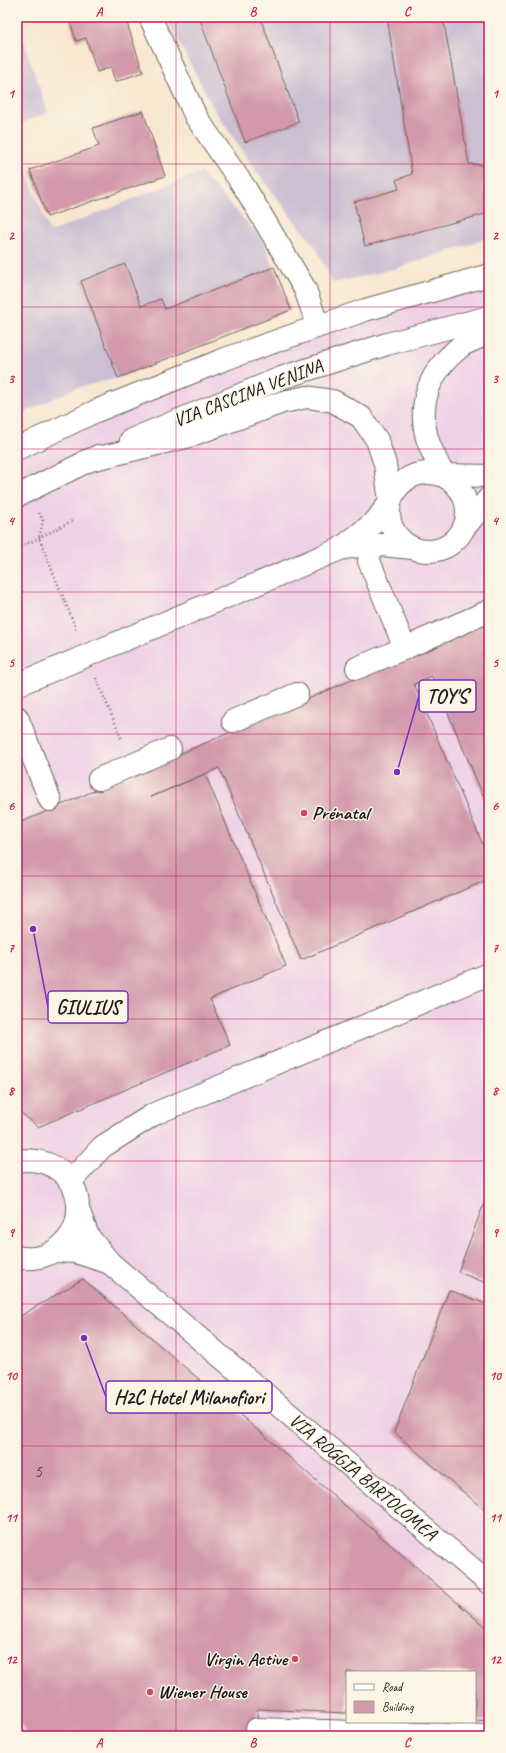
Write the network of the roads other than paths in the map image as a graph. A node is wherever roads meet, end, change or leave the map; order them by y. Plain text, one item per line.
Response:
1 (150, 17) edge
2 (489, 275) edge
3 (489, 317) edge
4 (318, 326) junction
5 (489, 330) edge
6 (17, 449) edge
7 (86, 462) junction
8 (443, 475) junction
9 (489, 476) edge
10 (21, 494) edge
11 (489, 498) edge
12 (390, 502) junction
13 (464, 528) junction
14 (370, 544) junction
15 (413, 548) junction
16 (340, 549) junction
17 (489, 611) edge
18 (405, 648) junction
19 (357, 668) dead end
20 (17, 685) edge
21 (297, 694) dead end
22 (17, 717) edge
23 (233, 721) dead end
24 (170, 749) dead end
25 (99, 779) dead end
26 (50, 800) dead end
27 (489, 974) edge
28 (23, 1157) edge
29 (70, 1182) junction
30 (78, 1209) junction
31 (55, 1251) junction
32 (17, 1257) edge
33 (110, 1263) junction
34 (489, 1583) edge
35 (257, 1729) dead end
36 (489, 1736) edge

1 - 4 street, VIA CASCINA VENINA
2 - 4 street, VIA CASCINA VENINA
3 - 7 street, VIA CASCINA VENINA
4 - 6 street, VIA CASCINA VENINA
5 - 8 street
7 - 10 street, VIA CASCINA VENINA
7 - 12 street
8 - 9 street
8 - 12 street
8 - 13 street
11 - 13 street
12 - 15 street
12 - 16 street
13 - 15 street
14 - 15 street
14 - 16 street
14 - 18 street
16 - 20 street
17 - 18 street
18 - 19 street
21 - 23 street
22 - 26 street
24 - 25 street
27 - 29 street
28 - 29 street, VIA ROGGIA BARTOLOMEA
29 - 30 street, VIA ROGGIA BARTOLOMEA
30 - 31 street, VIA ROGGIA BARTOLOMEA
30 - 33 street, VIA ROGGIA BARTOLOMEA
31 - 32 street, VIA ROGGIA BARTOLOMEA
31 - 33 street, VIA ROGGIA BARTOLOMEA
33 - 34 street, VIA ROGGIA BARTOLOMEA
35 - 36 street

